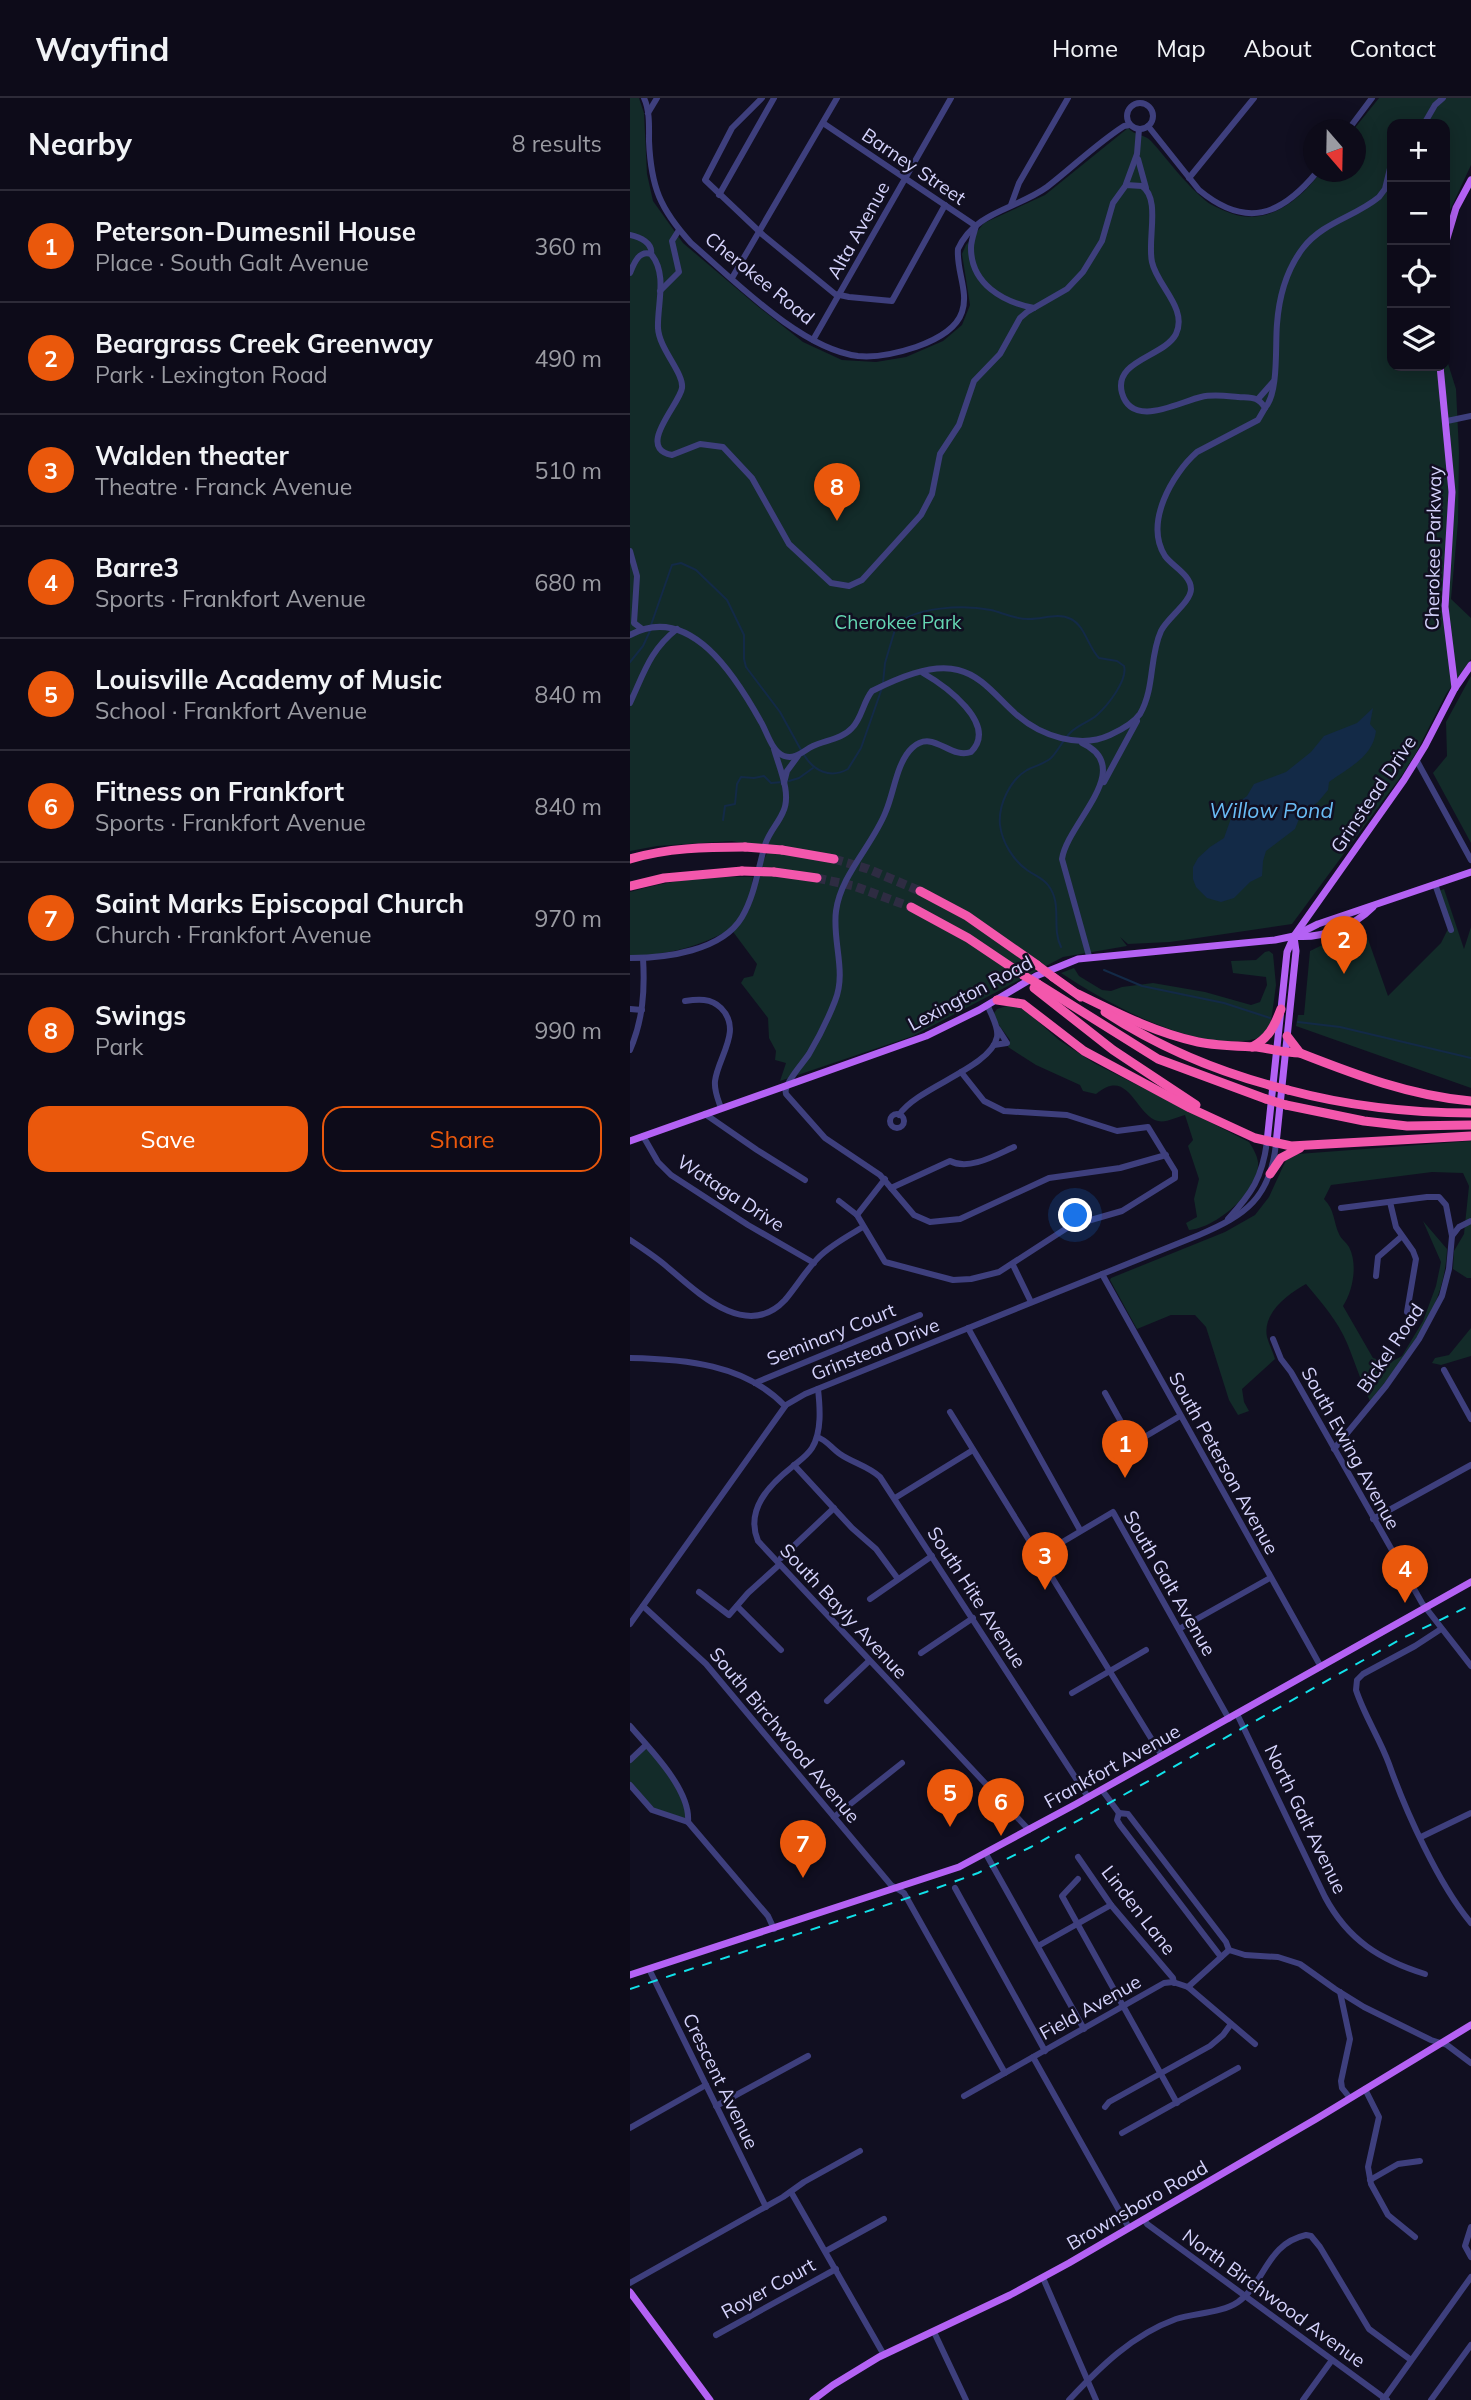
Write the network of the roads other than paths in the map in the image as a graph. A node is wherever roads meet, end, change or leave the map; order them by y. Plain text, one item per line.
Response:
1 (644, 98) edge
2 (657, 98) edge
3 (762, 98) edge
4 (774, 98) edge
5 (837, 98) edge
6 (951, 98) edge
7 (1068, 98) edge
8 (1254, 98) edge
9 (1372, 98) edge
10 (1443, 98) edge
11 (1145, 101) edge
12 (648, 113) junction
13 (1356, 119) edge
14 (1427, 119) edge
15 (823, 123) junction
16 (1130, 125) junction
17 (1148, 126) junction
18 (1139, 129) junction
19 (1137, 154) junction
20 (905, 178) junction
21 (1189, 178) junction
22 (1471, 180) edge
23 (1387, 181) edge
24 (1306, 182) edge
25 (1126, 185) junction
26 (1146, 188) junction
27 (719, 195) junction
28 (945, 205) junction
29 (1011, 205) junction
30 (976, 226) junction
31 (1450, 228) edge
32 (679, 230) junction
33 (761, 231) junction
34 (630, 234) edge
35 (640, 239) junction
36 (651, 254) junction
37 (640, 255) junction
38 (630, 273) edge
39 (660, 277) junction
40 (732, 278) junction
41 (671, 281) junction
42 (660, 291) junction
43 (839, 295) junction
44 (1014, 305) junction
45 (1034, 308) junction
46 (1020, 318) junction
47 (813, 341) junction
48 (1441, 371) edge
49 (1273, 382) junction
50 (1258, 399) junction
51 (1265, 408) junction
52 (1471, 416) edge
53 (1447, 422) junction
54 (630, 551) edge
55 (632, 625) edge
56 (642, 628) junction
57 (677, 629) junction
58 (630, 635) edge
59 (1471, 664) edge
60 (940, 669) junction
61 (923, 672) junction
62 (939, 682) junction
63 (1455, 688) junction
64 (630, 703) edge
65 (1140, 712) junction
66 (1076, 741) junction
67 (772, 743) junction
68 (798, 756) junction
69 (1417, 761) junction
70 (784, 785) junction
71 (1091, 801) junction
72 (630, 859) edge
73 (834, 859) tunnel mouth
74 (1471, 860) edge
75 (1471, 872) edge
76 (817, 878) tunnel mouth
77 (1435, 884) junction
78 (630, 886) edge
79 (920, 891) tunnel mouth
80 (911, 907) tunnel mouth
81 (1451, 930) dead end
82 (1294, 936) junction
83 (1089, 956) junction
84 (630, 958) edge
85 (643, 958) junction
86 (1035, 986) junction
87 (1078, 994) junction
88 (685, 1002) dead end
89 (992, 1003) junction
90 (630, 1009) edge
91 (1281, 1009) junction
92 (642, 1010) junction
93 (1287, 1036) junction
94 (1252, 1047) junction
95 (630, 1050) edge
96 (1281, 1053) junction
97 (1300, 1053) junction
98 (961, 1072) junction
99 (789, 1084) junction
100 (1471, 1101) edge
101 (721, 1108) junction
102 (1471, 1113) edge
103 (705, 1114) junction
104 (899, 1115) dead end
105 (1214, 1118) junction
106 (1471, 1125) edge
107 (643, 1136) junction
108 (1471, 1136) edge
109 (630, 1141) edge
110 (1272, 1143) junction
111 (1305, 1146) junction
112 (1014, 1147) dead end
113 (1166, 1155) junction
114 (1270, 1174) junction
115 (885, 1179) junction
116 (805, 1180) dead end
117 (891, 1188) junction
118 (839, 1200) dead end
119 (1390, 1202) junction
120 (1341, 1208) dead end
121 (857, 1215) junction
122 (1471, 1221) edge
123 (1226, 1222) junction
124 (863, 1227) junction
125 (1452, 1236) junction
126 (1401, 1237) junction
127 (630, 1240) edge
128 (814, 1262) junction
129 (1013, 1265) junction
130 (1102, 1274) junction
131 (1376, 1276) dead end
132 (1031, 1302) junction
133 (1408, 1312) dead end
134 (920, 1315) dead end
135 (968, 1328) junction
136 (1273, 1339) dead end
137 (630, 1358) edge
138 (1444, 1370) dead end
139 (755, 1383) junction
140 (818, 1389) junction
141 (1105, 1393) dead end
142 (785, 1406) junction
143 (950, 1412) dead end
144 (1180, 1416) junction
145 (1471, 1419) edge
146 (817, 1437) junction
147 (1334, 1449) junction
148 (973, 1450) junction
149 (794, 1465) junction
150 (1471, 1465) edge
151 (895, 1498) junction
152 (834, 1508) junction
153 (1373, 1519) junction
154 (1080, 1530) junction
155 (932, 1556) junction
156 (1039, 1556) junction
157 (780, 1562) junction
158 (1270, 1578) junction
159 (898, 1579) junction
160 (1471, 1582) edge
161 (699, 1592) dead end
162 (870, 1599) dead end
163 (643, 1606) junction
164 (737, 1606) junction
165 (1425, 1608) junction
166 (973, 1618) junction
167 (630, 1624) edge
168 (1179, 1629) junction
169 (1441, 1629) junction
170 (781, 1650) dead end
171 (1146, 1650) dead end
172 (921, 1653) dead end
173 (869, 1661) junction
174 (1471, 1666) edge
175 (1321, 1667) junction
176 (1110, 1671) junction
177 (1072, 1693) dead end
178 (827, 1701) dead end
179 (1237, 1714) junction
180 (1229, 1718) junction
181 (630, 1726) edge
182 (646, 1745) junction
183 (1162, 1756) junction
184 (630, 1760) edge
185 (902, 1763) dead end
186 (630, 1785) edge
187 (1102, 1790) junction
188 (1088, 1797) junction
189 (1119, 1813) junction
190 (1471, 1813) edge
191 (834, 1817) junction
192 (688, 1822) junction
193 (1029, 1830) junction
194 (1421, 1837) junction
195 (986, 1854) junction
196 (1078, 1857) dead end
197 (1078, 1878) dead end
198 (898, 1888) junction
199 (955, 1888) dead end
200 (1111, 1905) junction
201 (1078, 1923) junction
202 (1471, 1923) edge
203 (774, 1929) junction
204 (1038, 1946) junction
205 (1225, 1953) junction
206 (649, 1969) junction
207 (631, 1972) edge
208 (1425, 1974) dead end
209 (1174, 1983) junction
210 (1188, 1987) junction
211 (1340, 1992) junction
212 (1122, 2007) junction
213 (1231, 2024) junction
214 (1471, 2025) edge
215 (1084, 2029) junction
216 (1440, 2043) junction
217 (1255, 2044) dead end
218 (1045, 2051) junction
219 (808, 2056) dead end
220 (1033, 2057) junction
221 (1471, 2063) edge
222 (1238, 2068) dead end
223 (1005, 2073) junction
224 (1160, 2073) junction
225 (706, 2085) junction
226 (1365, 2089) junction
227 (964, 2096) dead end
228 (1350, 2098) junction
229 (1177, 2103) junction
230 (716, 2106) junction
231 (1105, 2107) dead end
232 (630, 2128) edge
233 (1122, 2133) dead end
234 (860, 2151) dead end
235 (1420, 2161) dead end
236 (1370, 2180) junction
237 (791, 2192) junction
238 (766, 2207) junction
239 (884, 2219) dead end
240 (1144, 2219) junction
241 (1471, 2227) edge
242 (1129, 2228) junction
243 (1415, 2237) dead end
244 (825, 2251) junction
245 (1471, 2257) edge
246 (835, 2269) junction
247 (1471, 2277) edge
248 (1043, 2278) junction
249 (630, 2283) edge
250 (630, 2292) edge
251 (1244, 2295) junction
252 (934, 2332) junction
253 (716, 2335) dead end
254 (1471, 2345) edge
255 (884, 2355) junction
256 (1332, 2360) junction
257 (1410, 2360) junction
258 (1087, 2381) junction
259 (1075, 2394) junction
260 (1095, 2397) edge
261 (1384, 2399) edge
262 (710, 2400) edge
263 (813, 2400) edge
264 (966, 2400) edge
265 (1069, 2400) edge
266 (1303, 2400) edge
267 (1431, 2400) edge

1 - 12 street, Cherokee Road
2 - 12 street
3 - 27 street
4 - 27 street
5 - 15 street
6 - 20 street, Alta Avenue
7 - 29 street
8 - 21 street
9 - 13 street
10 - 14 street
11 - 16 street
11 - 17 street
12 - 32 street, Cherokee Road
15 - 20 street, Barney Street
15 - 33 street
16 - 18 street
16 - 29 street, Cherokee Road
17 - 18 street
17 - 21 street
18 - 19 street
19 - 25 street
19 - 26 street
20 - 28 street, Barney Street
20 - 43 street, Alta Avenue
21 - 24 street
22 - 31 main road
23 - 49 street
25 - 26 street
25 - 45 street
26 - 50 street
27 - 33 street
28 - 30 street, Barney Street
28 - 43 street
29 - 30 street, Cherokee Road
30 - 44 street, Barney Street
30 - 47 street, Cherokee Road
32 - 40 street, Cherokee Road
32 - 41 street
33 - 40 street
33 - 43 street
34 - 35 street
35 - 36 street
35 - 37 street
36 - 37 street
36 - 39 street
37 - 38 street
39 - 41 street
39 - 42 street
40 - 47 street, Cherokee Road
41 - 42 street
42 - 46 street
43 - 47 street, Alta Avenue
44 - 45 street, Barney Street
44 - 46 street, Barney Street
45 - 46 street
48 - 53 main road, Cherokee Parkway
49 - 50 street
49 - 51 street
50 - 51 street
51 - 65 street
52 - 53 street
53 - 63 main road, Cherokee Parkway
54 - 55 street
55 - 56 street
56 - 57 street
56 - 58 street
57 - 64 street
57 - 67 street
59 - 63 main road, Grinstead Drive
60 - 61 street
60 - 62 street
60 - 66 street
61 - 62 street
61 - 68 street
62 - 99 street
63 - 69 main road, Grinstead Drive
65 - 66 street
65 - 71 street
66 - 71 street
67 - 68 street
67 - 70 street
68 - 70 street
69 - 74 street
69 - 82 main road, Grinstead Drive
70 - 85 street
71 - 83 street
72 - 73 highway, bridge
75 - 77 main road, Lexington Road
76 - 78 highway, bridge
77 - 81 street
77 - 82 main road, Lexington Road
79 - 87 highway, bridge
80 - 86 highway, bridge
82 - 83 main road, Lexington Road
82 - 91 main road, Grinstead Drive
82 - 93 main road, Grinstead Drive
83 - 89 main road, Lexington Road
84 - 85 street
85 - 92 street
86 - 105 highway
86 - 106 highway, bridge
87 - 94 highway
87 - 102 highway, bridge
88 - 101 street
89 - 98 street
89 - 99 main road, Lexington Road
89 - 105 highway
90 - 92 street
91 - 94 highway
91 - 96 main road, Grinstead Drive
92 - 95 street
93 - 96 main road, Grinstead Drive
93 - 97 highway
94 - 96 highway
96 - 97 highway
96 - 110 main road, Grinstead Drive
97 - 100 highway
98 - 104 street
98 - 113 street
99 - 101 main road, Lexington Road
99 - 115 street
101 - 103 main road, Lexington Road
103 - 107 main road, Lexington Road
103 - 116 street
105 - 110 highway
107 - 109 main road, Lexington Road
107 - 128 street, Wataga Drive
108 - 111 highway
110 - 111 highway
110 - 114 street, Grinstead Drive
110 - 123 street, Grinstead Drive
111 - 114 highway
112 - 117 street
113 - 117 street
113 - 129 street
114 - 123 street, Grinstead Drive
115 - 117 street
115 - 121 street
118 - 121 street
119 - 120 street
119 - 125 street
119 - 126 street
121 - 124 street
122 - 125 street
123 - 130 street, Grinstead Drive
124 - 128 street
124 - 129 street
125 - 147 street, Bickel Road
126 - 131 street
126 - 133 street
127 - 128 street
129 - 132 street
130 - 132 street, Grinstead Drive
130 - 144 street, South Peterson Avenue
132 - 135 street, Grinstead Drive
134 - 139 street, Seminary Court
135 - 140 street, Grinstead Drive
135 - 154 street
136 - 147 street, South Ewing Avenue
137 - 139 street
138 - 145 street
139 - 142 street
140 - 142 street, Grinstead Drive
140 - 146 street
141 - 144 street
142 - 163 street, Grinstead Drive
143 - 148 street
144 - 158 street, South Peterson Avenue
146 - 149 street, South Bayly Avenue
146 - 151 street, South Hite Avenue
147 - 153 street, South Ewing Avenue
148 - 151 street
148 - 156 street
149 - 152 street
149 - 157 street, South Bayly Avenue
150 - 153 street
151 - 155 street, South Hite Avenue
152 - 157 street
152 - 159 street
153 - 165 street, South Ewing Avenue
154 - 156 street
154 - 168 street, South Galt Avenue
155 - 159 street
155 - 166 street, South Hite Avenue
156 - 176 street
157 - 164 street
157 - 173 street, South Bayly Avenue
158 - 168 street
158 - 175 street, South Peterson Avenue
159 - 162 street
160 - 165 main road, Frankfort Avenue
161 - 164 street
163 - 167 street, Grinstead Drive
163 - 191 street, South Birchwood Avenue
164 - 170 street
165 - 169 street, South Ewing Avenue
165 - 175 main road, Frankfort Avenue
166 - 172 street
166 - 188 street, South Hite Avenue
168 - 180 street, South Galt Avenue
169 - 174 street, South Ewing Avenue
169 - 194 street
171 - 176 street
173 - 178 street
173 - 193 street, South Bayly Avenue
175 - 179 main road, Frankfort Avenue
176 - 177 street
176 - 183 street
179 - 180 main road, Frankfort Avenue
179 - 208 street, North Galt Avenue
180 - 183 main road, Frankfort Avenue
181 - 182 street
182 - 184 street
182 - 192 street
183 - 187 main road, Frankfort Avenue
185 - 191 street
186 - 192 street
187 - 188 main road, Frankfort Avenue
187 - 189 street
188 - 193 main road, Frankfort Avenue
189 - 205 street
189 - 205 street
190 - 194 street
191 - 198 street, South Birchwood Avenue
192 - 203 street
193 - 195 main road, Frankfort Avenue
194 - 202 street
195 - 198 main road, Frankfort Avenue
195 - 204 street
196 - 200 street, Linden Lane
197 - 201 street
198 - 203 main road, Frankfort Avenue
198 - 223 street
199 - 218 street
200 - 201 street
200 - 209 street, Linden Lane
201 - 204 street
201 - 212 street
203 - 206 main road, Frankfort Avenue
204 - 215 street
205 - 210 street
205 - 211 street
206 - 207 main road, Frankfort Avenue
206 - 225 street, Crescent Avenue
209 - 210 street
209 - 212 street, Field Avenue
210 - 213 street
211 - 216 street
211 - 228 street
212 - 215 street, Field Avenue
212 - 224 street
213 - 217 street
213 - 224 street
214 - 216 main road, Brownsboro Road
215 - 218 street, Field Avenue
216 - 221 street
216 - 226 main road, Brownsboro Road
218 - 220 street, Field Avenue
219 - 230 street
220 - 223 street, Field Avenue
220 - 242 street
222 - 229 street
223 - 227 street, Field Avenue
224 - 229 street
224 - 231 street
225 - 230 street, Crescent Avenue
225 - 232 street
226 - 228 main road, Brownsboro Road
226 - 236 street
228 - 240 main road, Brownsboro Road
229 - 233 street
230 - 238 street, Crescent Avenue
234 - 237 street
235 - 236 street
236 - 243 street
237 - 238 street
237 - 244 street
238 - 249 street
239 - 244 street
240 - 242 main road, Brownsboro Road
240 - 251 street, North Birchwood Avenue
241 - 245 street
242 - 248 main road, Brownsboro Road
244 - 246 street
246 - 253 street, Royer Court
246 - 255 street
247 - 257 street
248 - 252 main road, Brownsboro Road
248 - 258 street
250 - 262 main road
251 - 256 street, North Birchwood Avenue
251 - 257 street
251 - 258 street
252 - 255 main road, Brownsboro Road
252 - 264 street
254 - 267 street
255 - 263 main road, Brownsboro Road
256 - 261 street, North Birchwood Avenue
256 - 266 street
257 - 261 street
258 - 259 street
258 - 260 street
259 - 260 street
259 - 265 street

